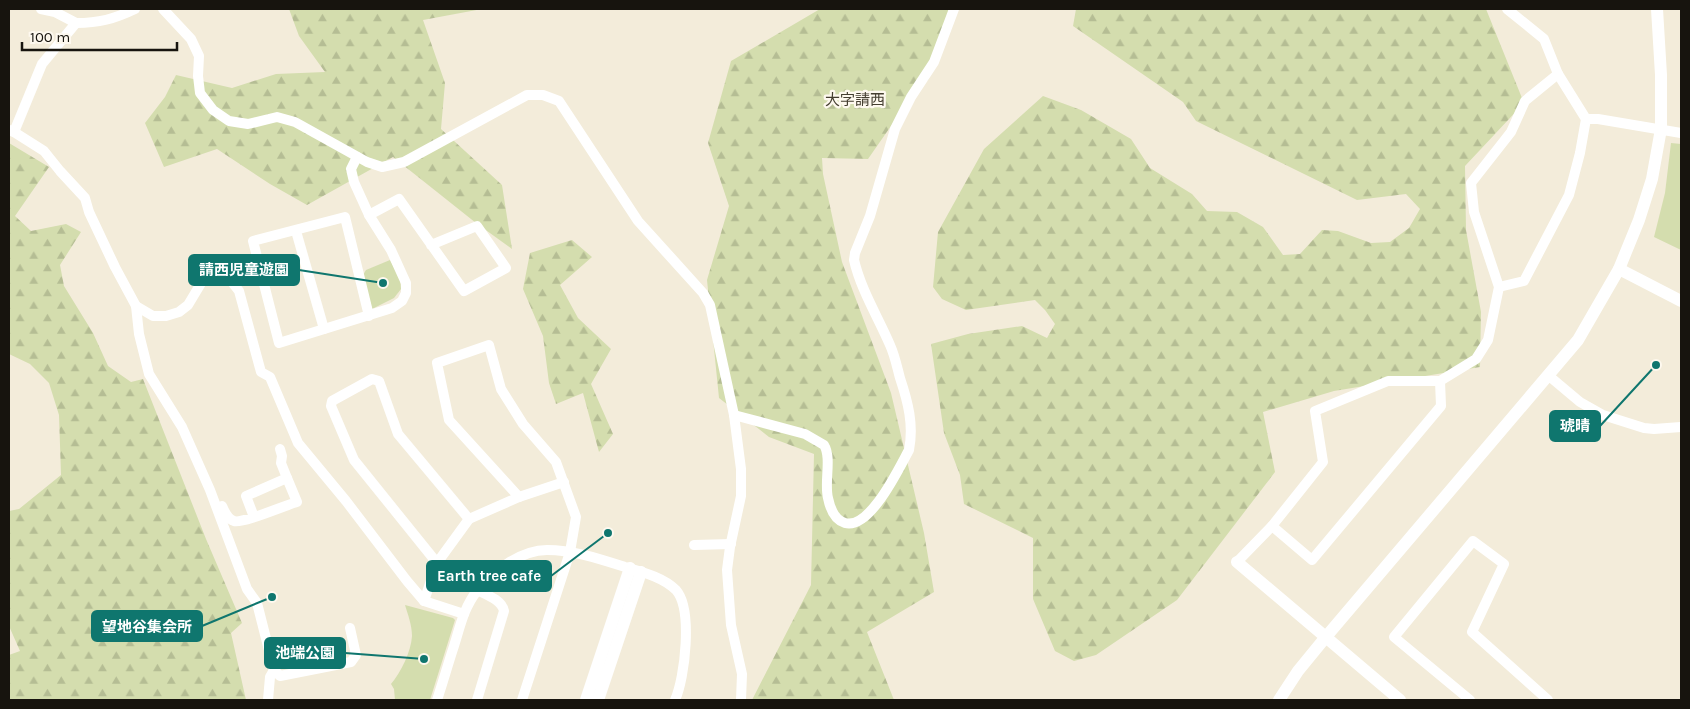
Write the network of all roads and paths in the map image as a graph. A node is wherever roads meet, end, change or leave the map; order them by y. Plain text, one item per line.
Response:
1 (41, 9) edge
2 (135, 9) edge
3 (163, 9) edge
4 (954, 9) edge
5 (1507, 9) edge
6 (1657, 9) edge
7 (76, 23) junction
8 (1558, 74) junction
9 (1586, 119) junction
10 (1661, 130) junction
11 (11, 131) edge
12 (1681, 133) edge
13 (356, 157) junction
14 (369, 214) junction
15 (296, 231) junction
16 (431, 245) junction
17 (1619, 269) junction
18 (1500, 287) junction
19 (1681, 301) edge
20 (136, 306) junction
21 (369, 316) junction
22 (324, 329) junction
23 (1549, 376) junction
24 (1440, 381) junction
25 (734, 415) junction
26 (1681, 427) edge
27 (280, 449) dead end
28 (288, 478) junction
29 (564, 482) junction
30 (210, 490) junction
31 (519, 497) junction
32 (254, 517) junction
33 (469, 519) junction
34 (1272, 526) junction
35 (731, 544) junction
36 (694, 545) dead end
37 (570, 552) junction
38 (1236, 562) joint
39 (437, 563) junction
40 (636, 570) junction
41 (478, 590) junction
42 (424, 601) junction
43 (464, 614) junction
44 (350, 628) dead end
45 (1325, 638) junction
46 (274, 670) junction
47 (268, 700) edge
48 (437, 700) edge
49 (477, 700) edge
50 (522, 700) edge
51 (586, 700) edge
52 (598, 700) edge
53 (675, 700) edge
54 (741, 700) edge
55 (1279, 700) edge
56 (1400, 700) edge
57 (1470, 700) edge
58 (1548, 700) edge

1 - 7 street
2 - 7 street
3 - 13 street
4 - 25 street
5 - 8 street
6 - 10 street
7 - 11 street
8 - 9 street
8 - 18 street
9 - 10 street
9 - 18 street
10 - 12 street
10 - 17 street
11 - 20 street
13 - 14 street
13 - 25 street
14 - 16 street
14 - 21 street
15 - 21 street
15 - 22 street
15 - 22 street
16 - 16 street
17 - 19 street
17 - 23 street
18 - 24 street
20 - 30 street
20 - 42 street
21 - 22 street
23 - 26 street
23 - 45 street
24 - 34 street
24 - 34 street
25 - 35 street
27 - 28 street
28 - 32 street
28 - 32 street
29 - 31 street
29 - 31 street
29 - 37 street
30 - 32 street
30 - 46 street
31 - 33 street
33 - 39 street
33 - 39 street
34 - 38 street
35 - 36 street
35 - 54 street
37 - 40 street
37 - 41 street
37 - 50 street
38 - 45 street
39 - 42 street
40 - 51 street
40 - 52 street
40 - 53 street
41 - 43 street
41 - 49 street
42 - 43 street
43 - 48 street
44 - 46 street
45 - 55 street
45 - 56 street
46 - 47 street
57 - 58 street

